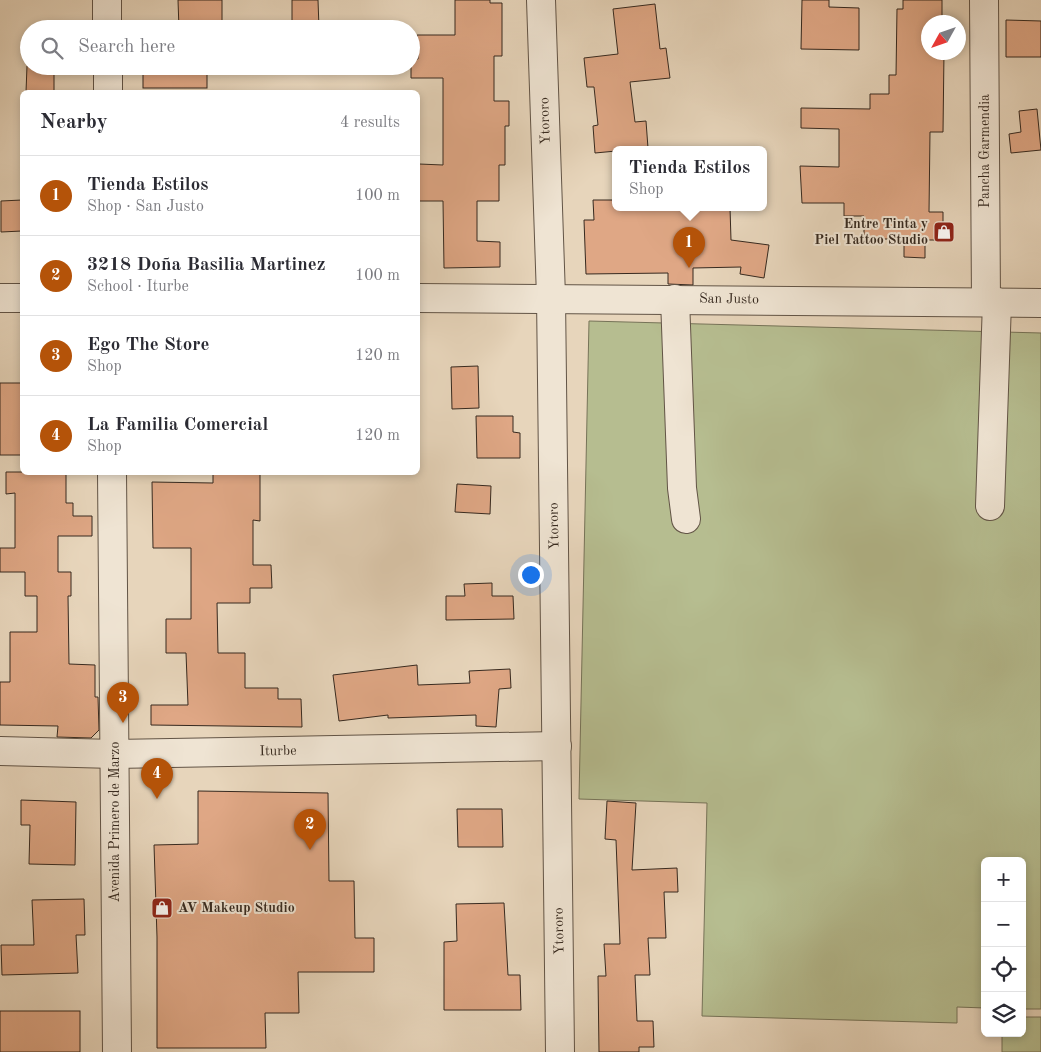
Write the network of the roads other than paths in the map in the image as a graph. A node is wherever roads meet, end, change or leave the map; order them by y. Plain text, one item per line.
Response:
1 (107, 0) edge
2 (541, 0) edge
3 (984, 0) edge
4 (108, 20) edge
5 (108, 75) edge
6 (108, 90) edge
7 (551, 297) junction
8 (0, 298) edge
9 (20, 298) edge
10 (420, 298) edge
11 (675, 299) junction
12 (991, 302) junction
13 (1041, 303) edge
14 (112, 475) edge
15 (990, 506) dead end
16 (686, 519) dead end
17 (557, 746) junction
18 (0, 751) edge
19 (114, 754) junction
20 (117, 1052) edge
21 (560, 1052) edge

1 - 4 street
2 - 7 street, Ytororo
3 - 12 street, Pancha Garmendia
5 - 6 street
7 - 10 street, San Justo
7 - 11 street, San Justo
7 - 17 street, Ytororo
8 - 9 street
11 - 12 street, San Justo
11 - 16 street
12 - 13 street, San Justo
12 - 15 street, Pancha Garmendia
14 - 19 street, Avenida Primero de Marzo
17 - 19 street, Iturbe
17 - 21 street, Ytororo
18 - 19 street, Iturbe
19 - 20 street, Avenida Primero de Marzo

